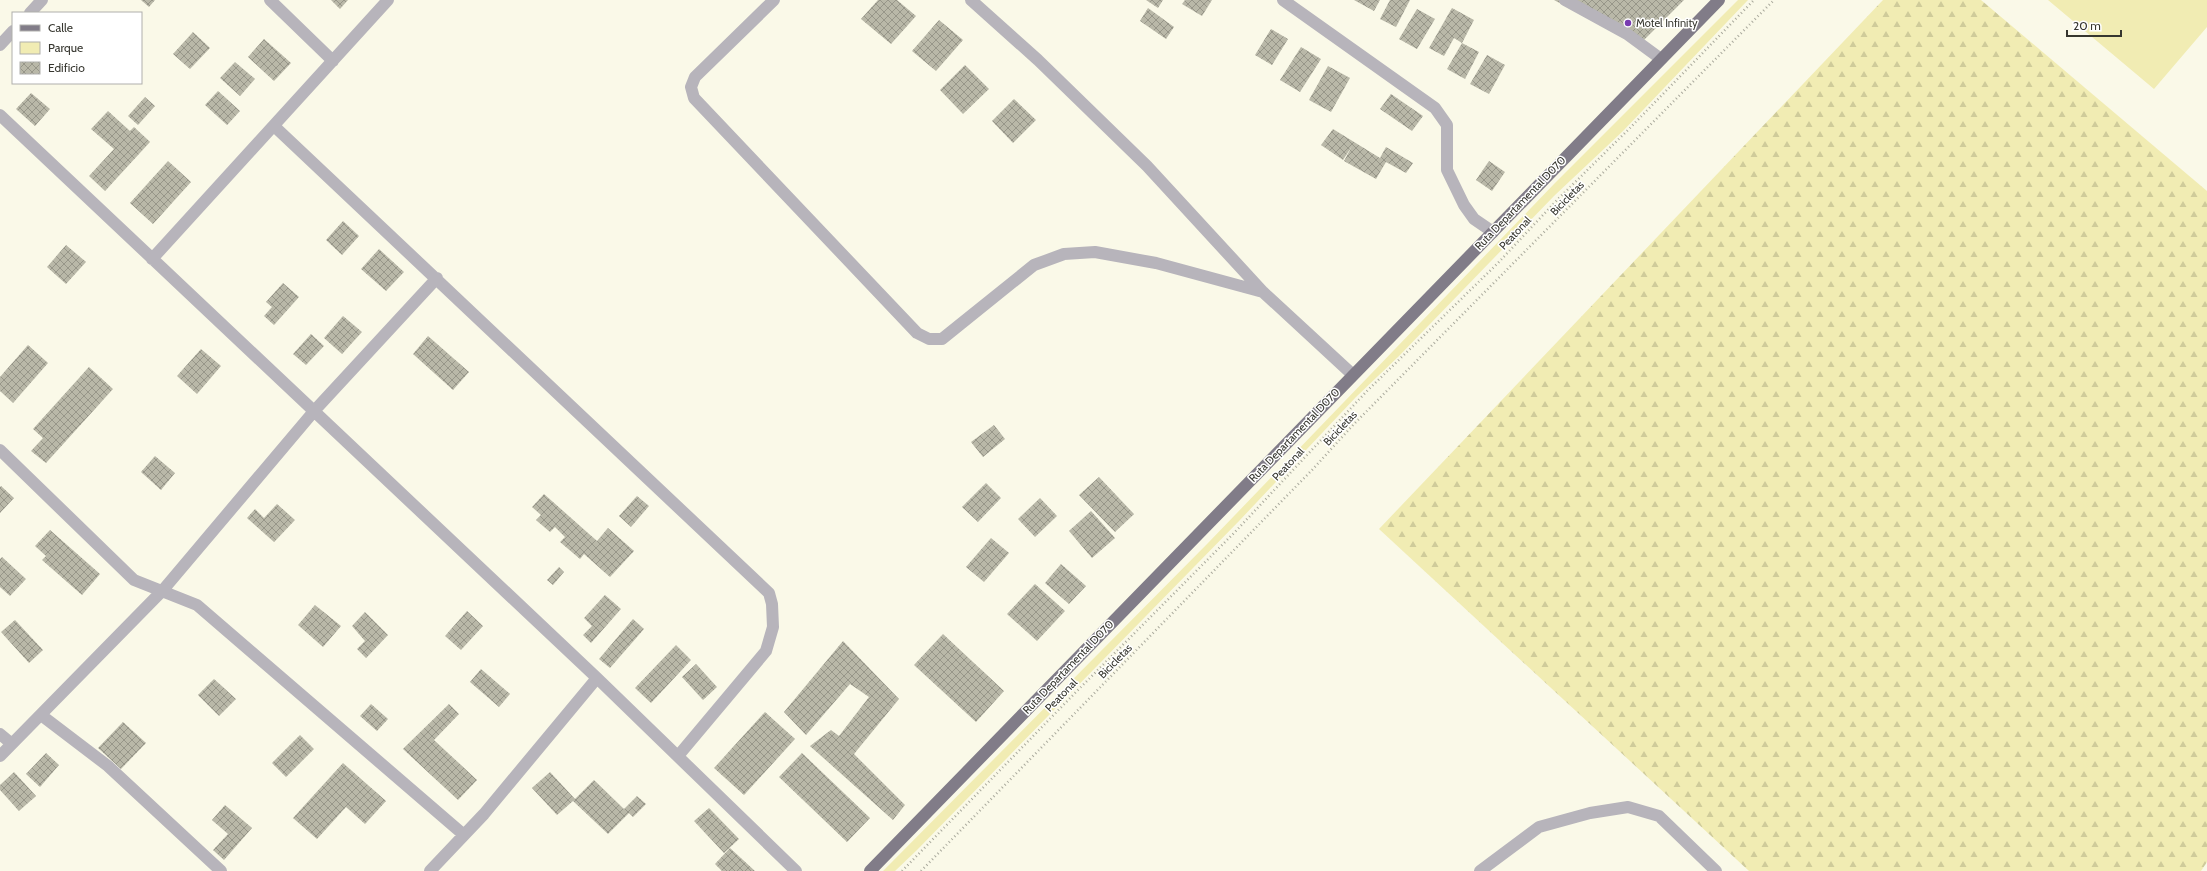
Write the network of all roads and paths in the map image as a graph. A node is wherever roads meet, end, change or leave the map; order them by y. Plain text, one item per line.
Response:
1 (42, 0) edge
2 (270, 0) edge
3 (388, 0) edge
4 (774, 0) edge
5 (971, 0) edge
6 (1283, 0) edge
7 (1565, 0) edge
8 (1719, 0) edge
9 (1754, 0) edge
10 (1774, 0) edge
11 (31, 12) edge
12 (12, 32) edge
13 (0, 45) edge
14 (1661, 60) junction
15 (333, 61) junction
16 (0, 115) edge
17 (274, 126) junction
18 (1493, 232) junction
19 (152, 259) junction
20 (437, 278) junction
21 (1263, 292) junction
22 (1353, 375) junction
23 (315, 410) junction
24 (0, 450) edge
25 (163, 590) junction
26 (597, 678) junction
27 (41, 715) junction
28 (0, 734) edge
29 (12, 744) junction
30 (0, 756) edge
31 (678, 756) junction
32 (464, 835) junction
33 (221, 871) edge
34 (430, 871) edge
35 (796, 871) edge
36 (870, 871) edge
37 (902, 871) edge
38 (921, 871) edge
39 (1480, 871) edge
40 (1716, 871) edge

1 - 11 street
2 - 15 street
3 - 15 street
4 - 21 street
5 - 21 street
6 - 18 street
7 - 14 street
8 - 14 main road, Ruta Departamental D070
9 - 37 path, Peatonal
10 - 38 path, Bicicletas
12 - 13 street
14 - 18 main road, Ruta Departamental D070
15 - 17 street
16 - 19 street
17 - 19 street
17 - 20 street
18 - 22 main road, Ruta Departamental D070
19 - 23 street
20 - 23 street
20 - 31 street
21 - 22 street
22 - 36 main road, Ruta Departamental D070
23 - 25 street
23 - 26 street
24 - 25 street
25 - 27 street
25 - 32 street
26 - 31 street
26 - 32 street
27 - 29 street
27 - 33 street
28 - 29 street
29 - 30 street
31 - 35 street
32 - 34 street
39 - 40 street

